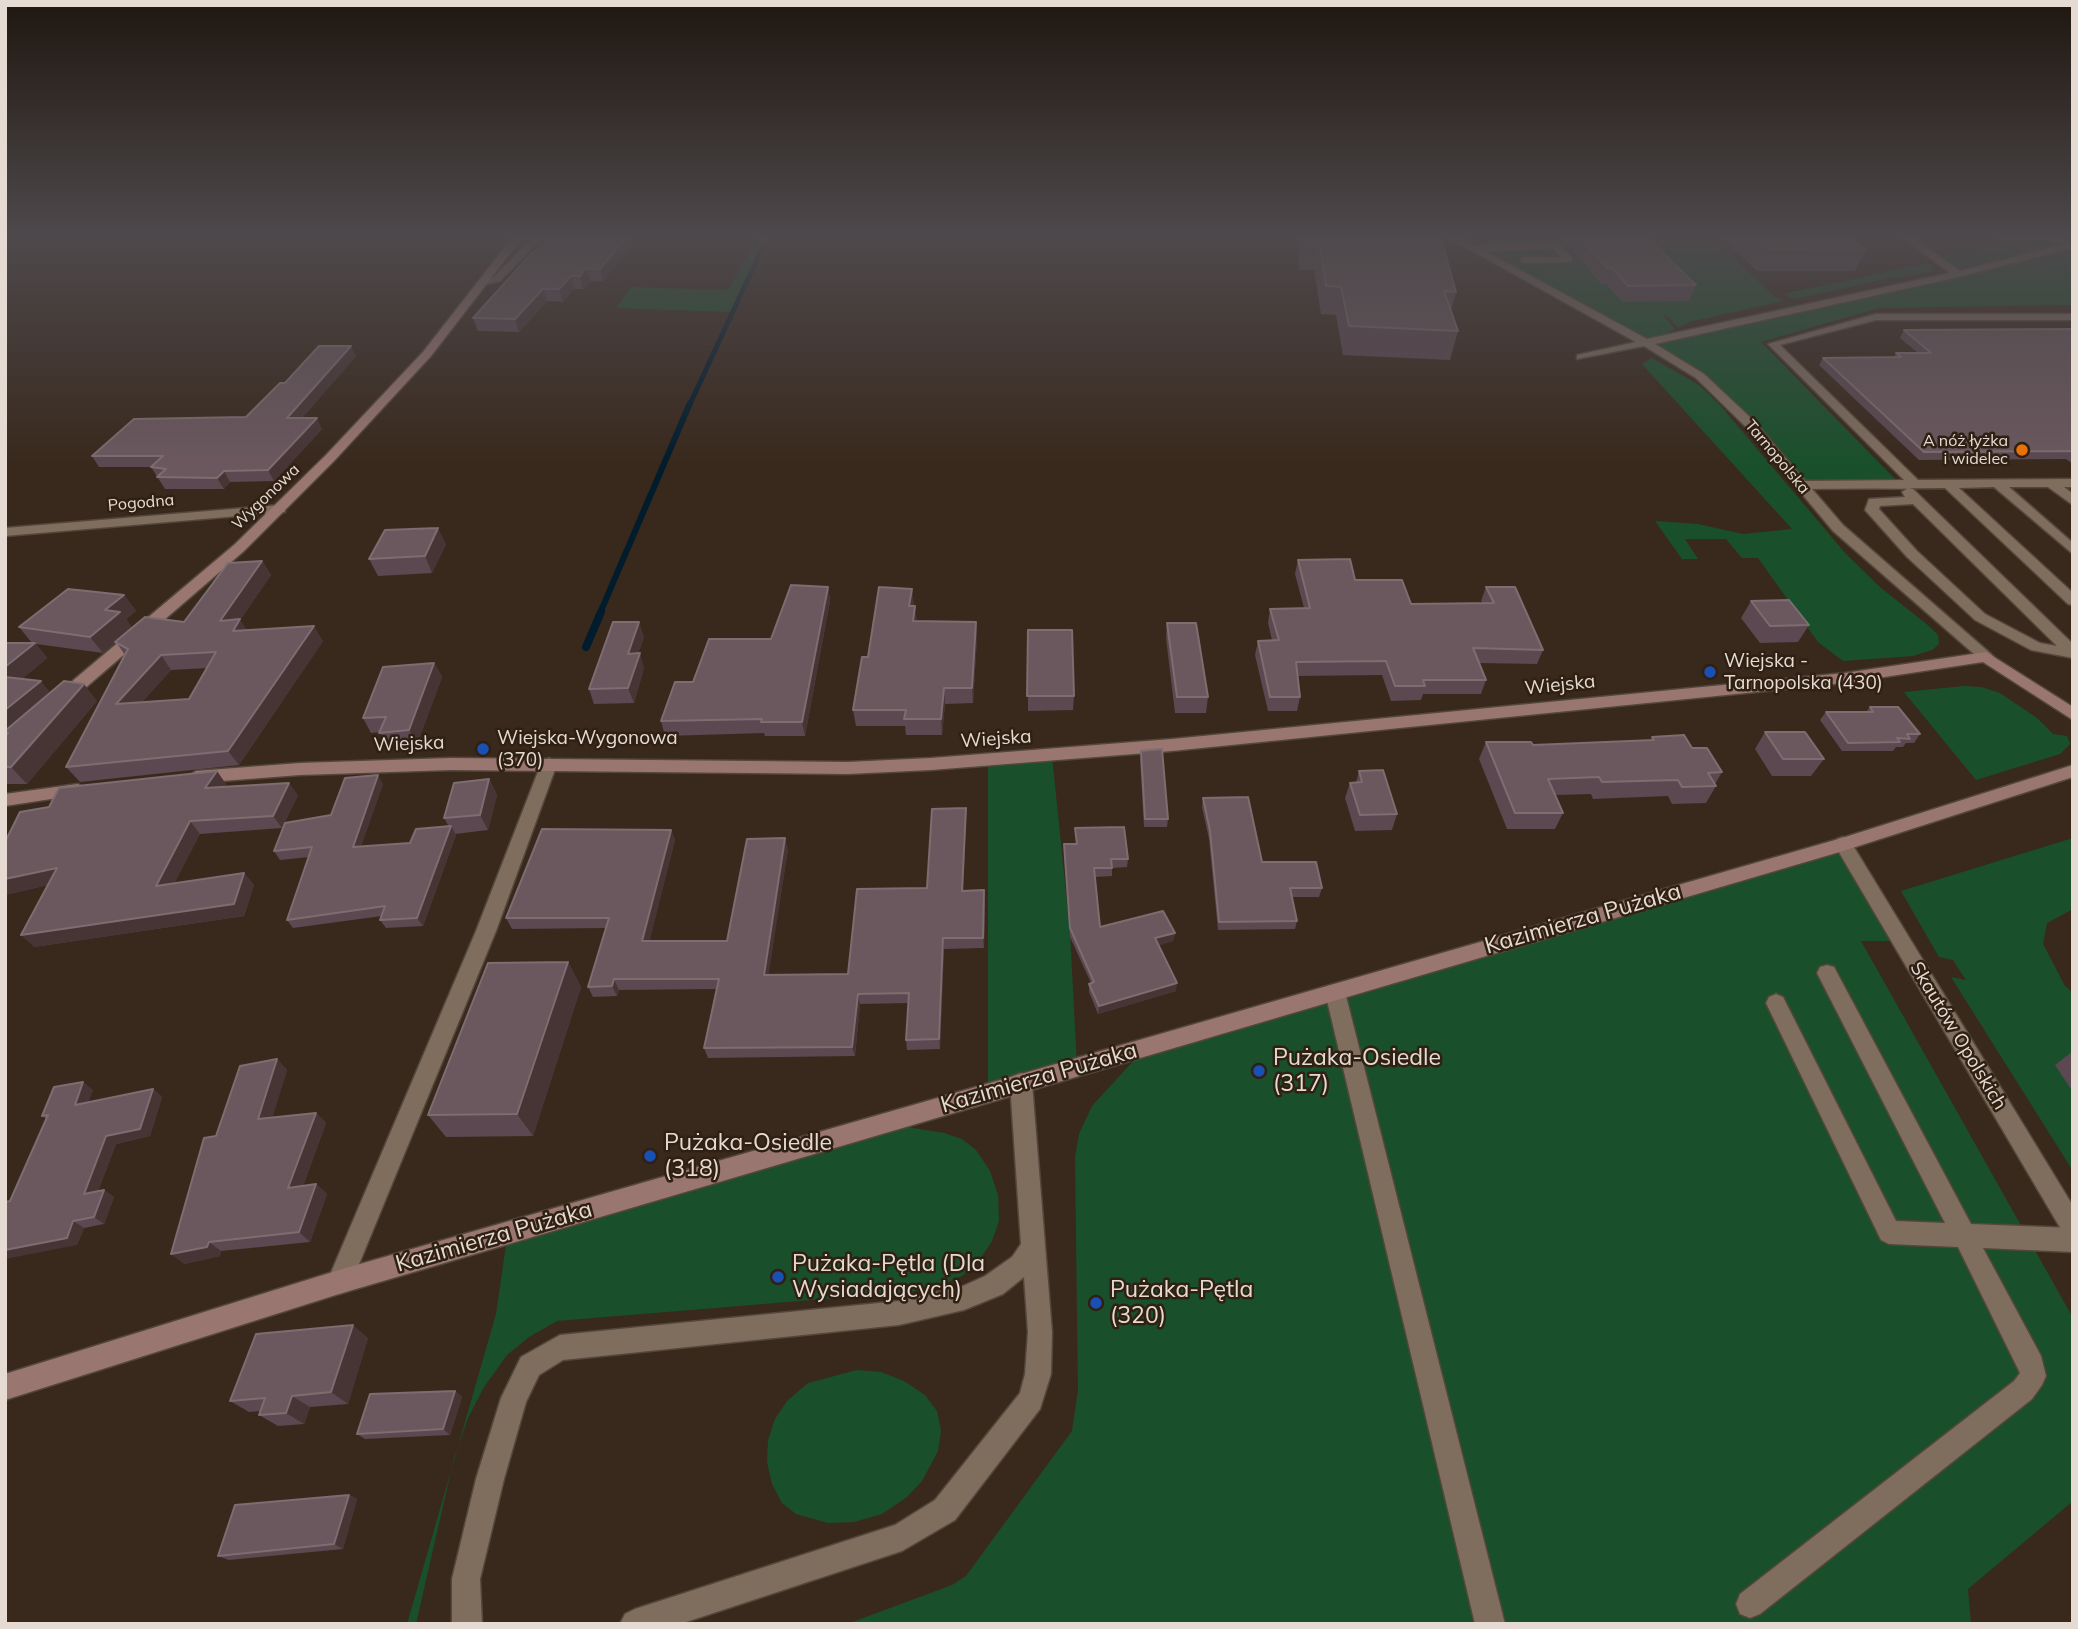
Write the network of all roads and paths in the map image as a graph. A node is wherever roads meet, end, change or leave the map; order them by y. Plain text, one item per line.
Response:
1 (457, 314) edge
2 (1593, 314) edge
3 (1777, 314) edge
4 (2073, 317) edge
5 (1646, 343) junction
6 (1581, 357) dead end
7 (2051, 483) junction
8 (2073, 483) edge
9 (1948, 484) junction
10 (1998, 484) junction
11 (1801, 485) junction
12 (1911, 490) junction
13 (2073, 501) edge
14 (280, 509) junction
15 (5, 532) edge
16 (2073, 550) edge
17 (2073, 601) edge
18 (2072, 653) edge
19 (1986, 657) junction
20 (55, 706) edge
21 (2073, 715) edge
22 (549, 764) junction
23 (2073, 771) edge
24 (175, 779) edge
25 (96, 787) edge
26 (5, 800) edge
27 (1843, 844) junction
28 (1827, 973) dead end
29 (1335, 992) junction
30 (1776, 1003) dead end
31 (1021, 1083) junction
32 (2073, 1228) edge
33 (1963, 1236) junction
34 (2073, 1240) edge
35 (1033, 1248) junction
36 (339, 1283) junction
37 (5, 1387) edge
38 (1749, 1604) dead end
39 (467, 1624) edge
40 (635, 1624) edge
41 (1490, 1624) edge

1 - 14 street, Wygonowa
2 - 5 street, Tarnopolska
3 - 5 street
4 - 12 street
5 - 6 street
5 - 11 street, Tarnopolska
7 - 8 street
7 - 10 street
7 - 13 street
9 - 10 street
9 - 12 street
9 - 17 street
10 - 16 street
11 - 12 street
11 - 19 street, Tarnopolska
12 - 18 street
12 - 18 street
14 - 15 street, Pogodna
14 - 20 street, Wygonowa
19 - 21 street, Tarnopolska
19 - 22 street, Wiejska
22 - 24 street, Wiejska
22 - 36 street
23 - 27 street, Kazimierza Pużaka
25 - 26 street
27 - 29 street, Kazimierza Pużaka
27 - 32 street, Skautów Opolskich
28 - 33 street
29 - 31 street, Kazimierza Pużaka
29 - 41 street
30 - 33 street
31 - 35 street
31 - 36 street, Kazimierza Pużaka
33 - 34 street
33 - 38 street
35 - 39 street
35 - 40 street
36 - 37 street, Kazimierza Pużaka

